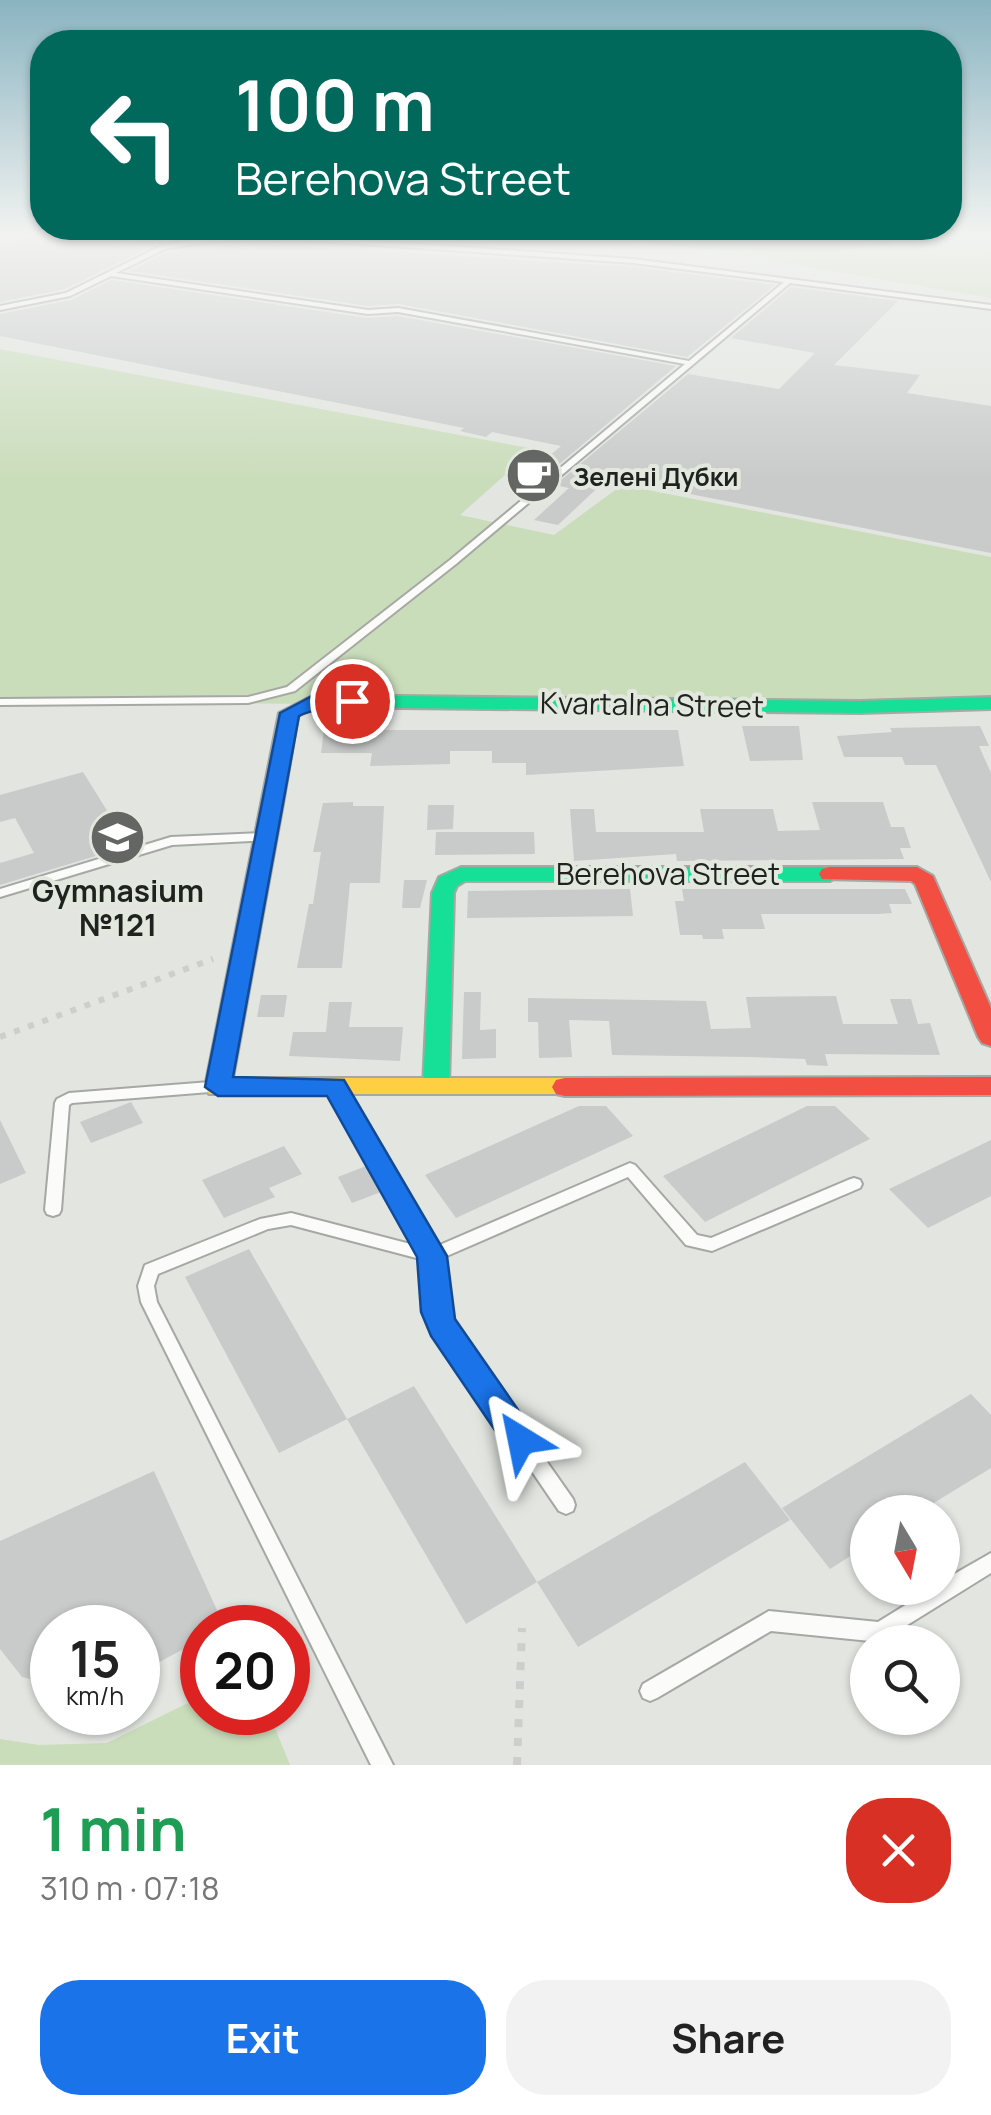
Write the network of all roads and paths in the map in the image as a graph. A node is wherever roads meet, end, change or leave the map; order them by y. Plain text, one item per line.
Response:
1 (428, 315) edge
2 (748, 315) edge
3 (691, 363) junction
4 (0, 702) edge
5 (991, 703) edge
6 (266, 837) junction
7 (0, 894) edge
8 (246, 947) junction
9 (0, 1037) edge
10 (991, 1037) edge
11 (436, 1086) junction
12 (991, 1086) edge
13 (218, 1087) junction
14 (335, 1087) junction
15 (854, 1184) dead end
16 (53, 1210) dead end
17 (432, 1256) junction
18 (566, 1504) dead end
19 (991, 1562) edge
20 (522, 1628) dead end
21 (650, 1691) dead end
22 (382, 1765) edge
23 (517, 1765) edge

1 - 3 lane
2 - 3 lane
3 - 4 lane
5 - 6 street, Kvartalna Street
6 - 7 lane
6 - 8 street
8 - 9 path
8 - 13 street
10 - 11 street, Berehova Street
11 - 12 street
11 - 14 street
13 - 14 street
13 - 16 lane
14 - 17 lane
15 - 17 lane
17 - 18 lane
17 - 22 lane
19 - 21 lane
20 - 23 path

